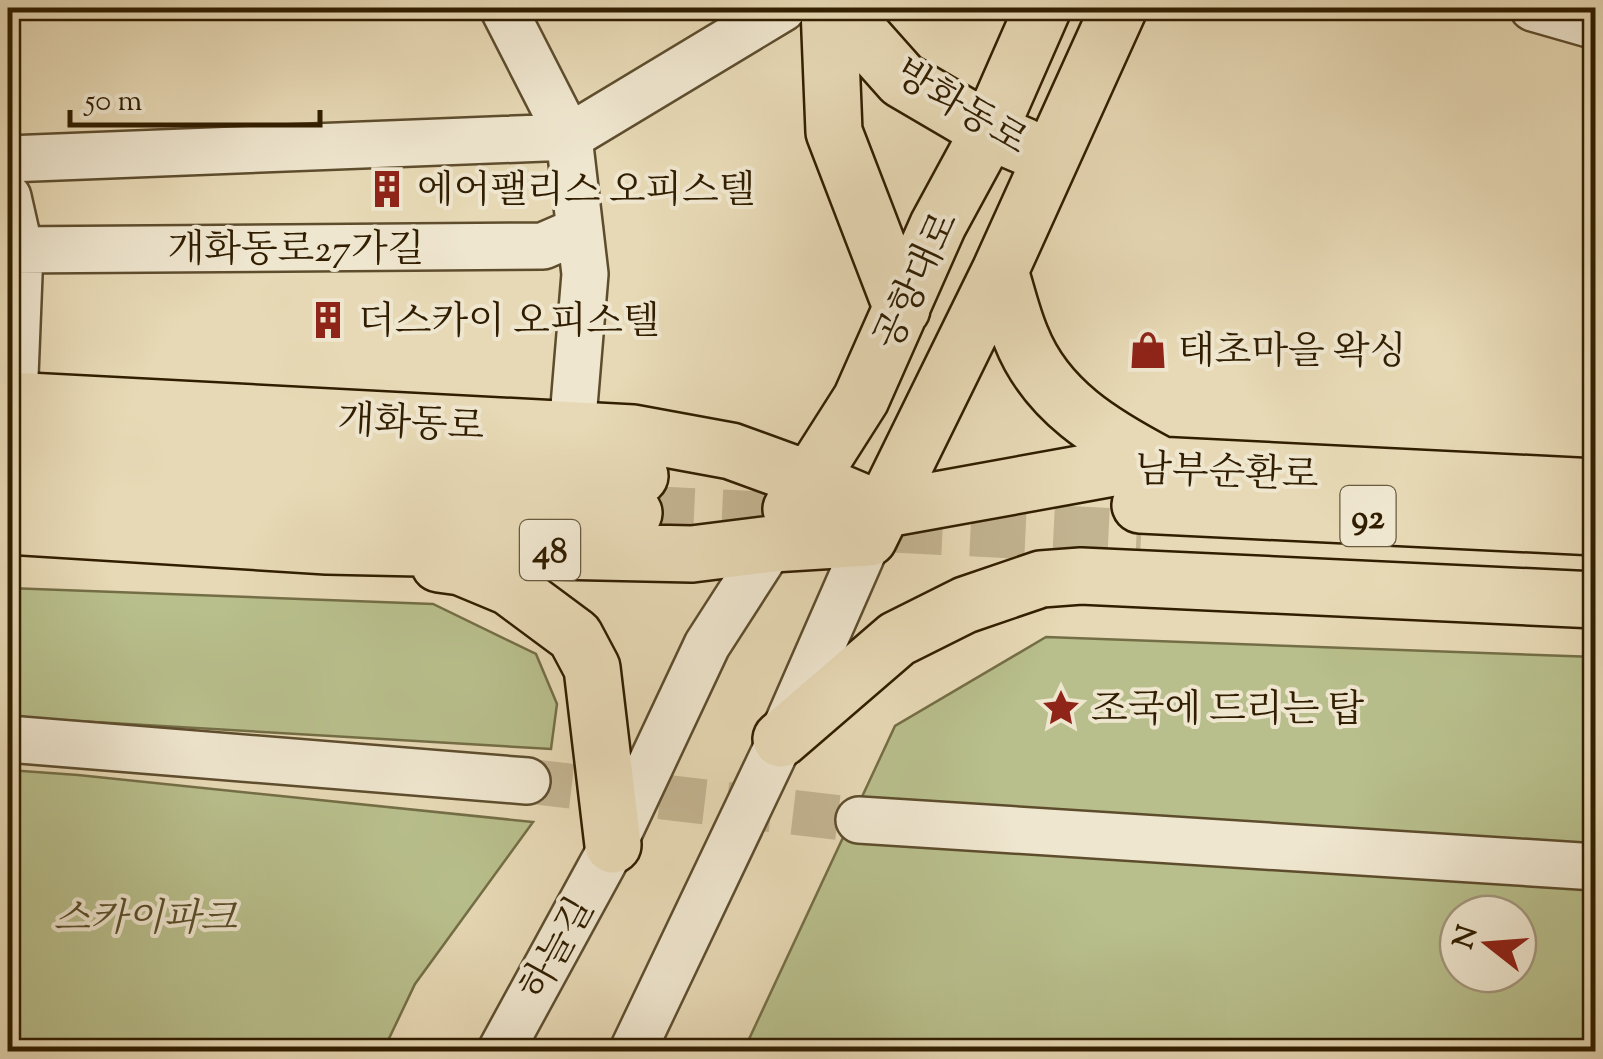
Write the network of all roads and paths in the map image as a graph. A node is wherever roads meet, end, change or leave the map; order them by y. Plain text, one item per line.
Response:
1 (503, 8) edge
2 (784, 8) edge
3 (829, 8) edge
4 (838, 8) edge
5 (1043, 8) edge
6 (1533, 8) edge
7 (1117, 10) edge
8 (1596, 26) edge
9 (989, 131) junction
10 (569, 137) junction
11 (1050, 157) junction
12 (8, 159) edge
13 (8, 197) edge
14 (580, 230) junction
15 (14, 250) edge
16 (1000, 270) junction
17 (902, 309) junction
18 (10, 414) edge
19 (572, 430) junction
20 (808, 478) junction
21 (8, 485) edge
22 (1596, 487) edge
23 (634, 494) junction
24 (1144, 510) junction
25 (875, 524) junction
26 (8, 526) edge
27 (1596, 527) edge
28 (772, 544) junction
29 (327, 546) junction
30 (1596, 560) edge
31 (1596, 600) edge
32 (8, 739) edge
33 (781, 739) junction
34 (527, 780) tunnel mouth
35 (859, 820) tunnel mouth
36 (613, 846) junction
37 (1596, 867) edge
38 (500, 1052) edge
39 (632, 1052) edge

1 - 10 street
2 - 10 street
3 - 17 main road
4 - 9 main road, 방화동로
5 - 9 main road, 공항대로
6 - 8 street
7 - 11 main road, 공항대로
9 - 11 main road, 방화동로
9 - 17 main road, 공항대로
10 - 12 street
10 - 14 street
11 - 16 main road, 공항대로
13 - 15 street
14 - 15 street, 개화동로27가길
14 - 19 street
15 - 18 street
16 - 24 main road
16 - 25 main road, 공항대로
17 - 20 main road, 공항대로
18 - 19 main road, 개화동로
18 - 23 main road, 개화동로
19 - 23 main road, 개화동로
20 - 23 main road, 개화동로
20 - 25 main road
20 - 28 main road, 공항대로
21 - 23 main road, 개화동로
22 - 24 main road, 남부순환로 / 92
23 - 28 main road, 개화동로 / 48
23 - 29 main road, 개화동로 / 48
24 - 25 main road, 남부순환로
24 - 27 main road, 남부순환로 / 92
24 - 30 main road, 남부순환로 / 92
24 - 31 main road, 남부순환로 / 92
24 - 33 main road, 92
25 - 28 main road, 남부순환로
25 - 33 street
26 - 29 main road, 개화동로 / 48
28 - 36 street, 하늘길
29 - 36 main road
32 - 34 street
33 - 39 street
35 - 37 street
36 - 38 street, 하늘길

